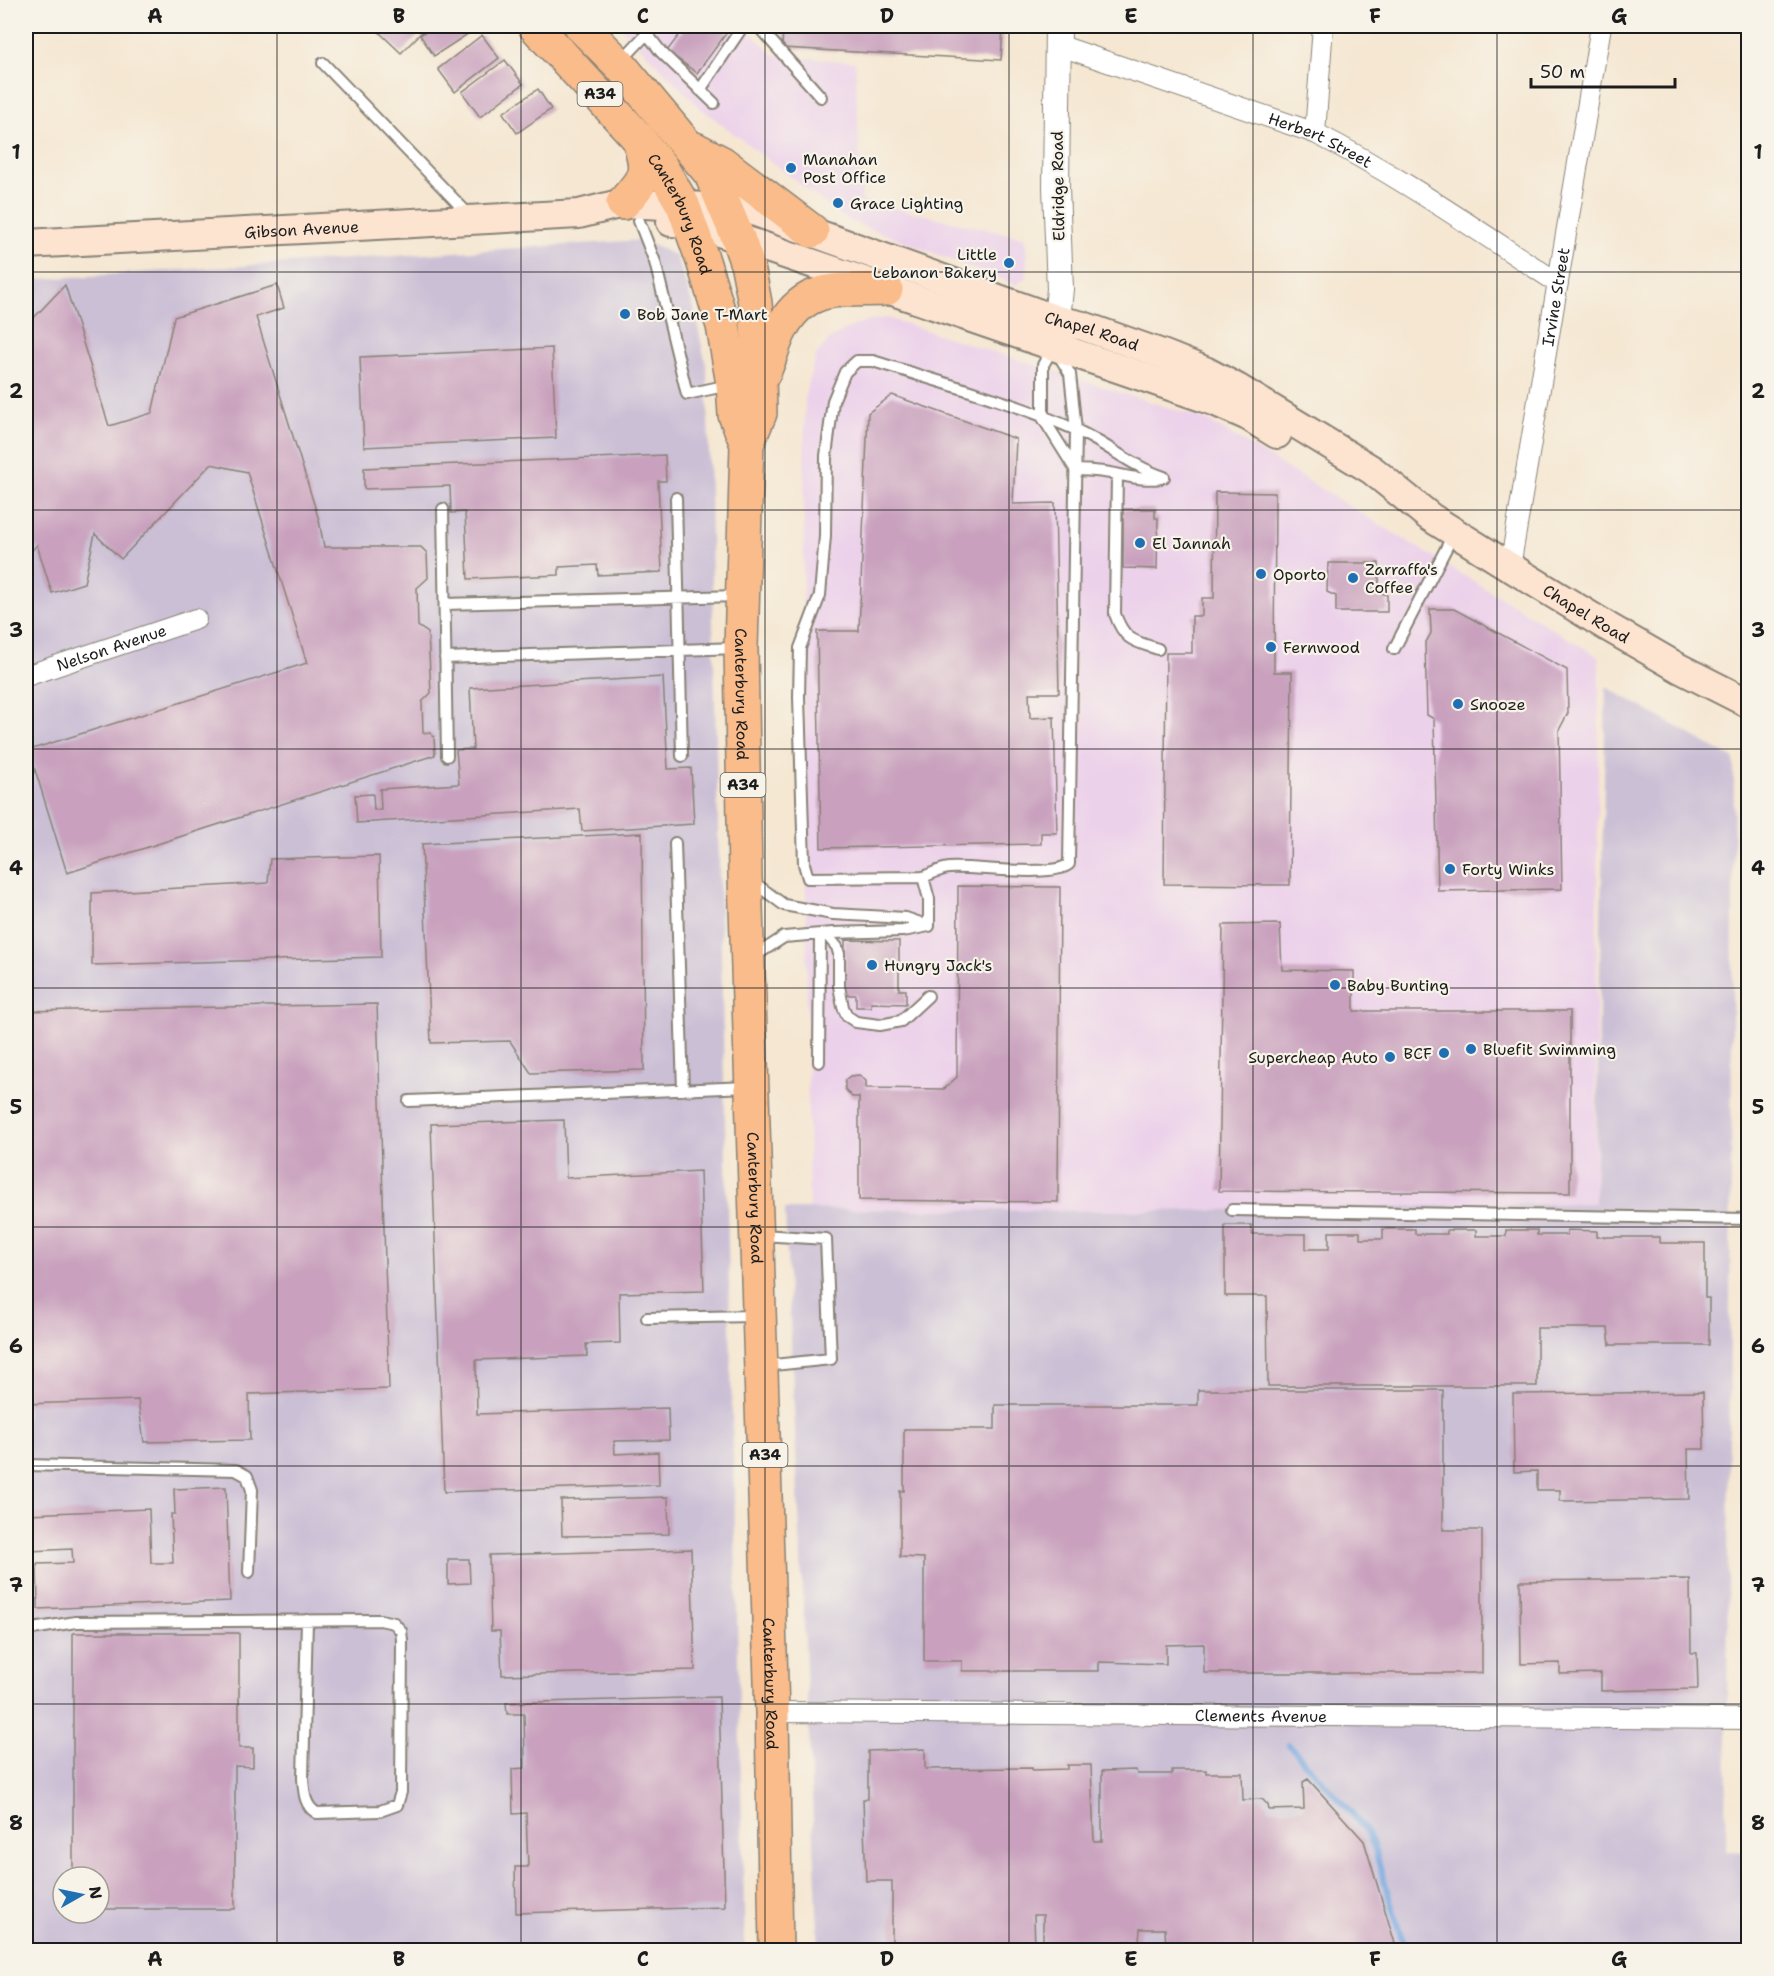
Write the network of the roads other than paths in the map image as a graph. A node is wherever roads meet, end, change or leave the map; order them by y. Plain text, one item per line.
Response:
1 (535, 26) edge
2 (581, 26) edge
3 (743, 26) edge
4 (758, 26) edge
5 (1323, 26) edge
6 (1600, 26) edge
7 (647, 28) edge
8 (1058, 35) edge
9 (323, 63) dead end
10 (619, 64) junction
11 (700, 90) junction
12 (821, 97) dead end
13 (714, 103) dead end
14 (1315, 133) junction
15 (639, 139) junction
16 (688, 146) junction
17 (725, 207) junction
18 (631, 212) junction
19 (686, 214) junction
20 (474, 220) junction
21 (812, 231) junction
22 (738, 238) junction
23 (26, 244) edge
24 (1558, 283) junction
25 (886, 289) junction
26 (1056, 333) junction
27 (746, 383) junction
28 (1043, 418) junction
29 (1076, 430) junction
30 (1075, 470) junction
31 (1117, 475) junction
32 (676, 498) dead end
33 (443, 509) dead end
34 (1454, 532) junction
35 (1510, 567) junction
36 (742, 596) junction
37 (679, 598) junction
38 (445, 604) junction
39 (196, 619) dead end
40 (741, 648) junction
41 (1158, 649) dead end
42 (1394, 649) dead end
43 (679, 651) junction
44 (446, 658) junction
45 (26, 676) edge
46 (1749, 703) edge
47 (447, 756) dead end
48 (682, 756) dead end
49 (675, 843) dead end
50 (745, 876) junction
51 (922, 877) junction
52 (929, 926) junction
53 (823, 935) junction
54 (748, 960) junction
55 (928, 996) dead end
56 (819, 1062) dead end
57 (752, 1086) junction
58 (683, 1090) junction
59 (409, 1101) dead end
60 (1232, 1210) dead end
61 (1749, 1219) edge
62 (758, 1234) junction
63 (760, 1316) junction
64 (647, 1318) dead end
65 (762, 1366) junction
66 (26, 1465) edge
67 (249, 1572) dead end
68 (307, 1620) junction
69 (26, 1630) edge
70 (772, 1712) junction
71 (1749, 1719) edge
72 (776, 1950) edge

1 - 15 highway, Canterbury Road / A34
2 - 10 highway, Canterbury Road / A34
3 - 11 lane
4 - 12 lane
5 - 14 street
6 - 24 street, Irvine Street
7 - 10 lane
7 - 11 lane
8 - 14 street, Herbert Street
8 - 26 street, Eldridge Road
9 - 20 lane
10 - 16 highway, Canterbury Road / A34
11 - 13 lane
14 - 24 street, Herbert Street
15 - 18 highway
15 - 19 highway, Canterbury Road / A34
16 - 17 highway, Canterbury Road / A34
16 - 21 highway
17 - 19 main road, Gibson Avenue
17 - 21 main road, Chapel Road
17 - 22 highway, Canterbury Road / A34
18 - 19 main road, Gibson Avenue
18 - 20 main road, Gibson Avenue
18 - 27 lane
19 - 22 main road, Gibson Avenue
19 - 27 highway, Canterbury Road / A34
20 - 23 main road, Gibson Avenue
21 - 26 main road, Chapel Road
22 - 25 main road, Chapel Road
22 - 27 highway, Canterbury Road / A34
24 - 35 street, Irvine Street
25 - 26 main road, Chapel Road
25 - 27 highway
26 - 28 lane
26 - 29 lane
26 - 34 main road, Chapel Road
27 - 36 highway, Canterbury Road / A34
28 - 29 lane
28 - 30 lane
28 - 51 lane
29 - 30 lane
29 - 31 lane
30 - 31 lane
30 - 51 lane
31 - 41 lane
32 - 37 lane
33 - 38 lane
34 - 35 main road, Chapel Road
34 - 42 lane
35 - 46 main road, Chapel Road
36 - 37 lane
36 - 40 highway, Canterbury Road / A34
37 - 38 lane
37 - 43 lane
38 - 44 lane
39 - 45 street, Nelson Avenue
40 - 43 lane
40 - 50 highway, Canterbury Road / A34
43 - 44 lane
43 - 48 lane
44 - 47 lane
49 - 58 lane
50 - 52 lane
50 - 54 highway, Canterbury Road / A34
51 - 52 lane
52 - 53 lane
53 - 54 lane
53 - 55 lane
53 - 56 lane
54 - 57 highway, Canterbury Road / A34
57 - 58 lane
57 - 62 highway, Canterbury Road / A34
58 - 59 lane
60 - 61 lane
62 - 63 highway, Canterbury Road / A34
62 - 65 lane
63 - 64 lane
63 - 65 highway, Canterbury Road / A34
65 - 70 highway, Canterbury Road / A34
66 - 67 lane
68 - 68 lane
68 - 69 lane
70 - 71 street, Clements Avenue
70 - 72 highway, Canterbury Road / A34

